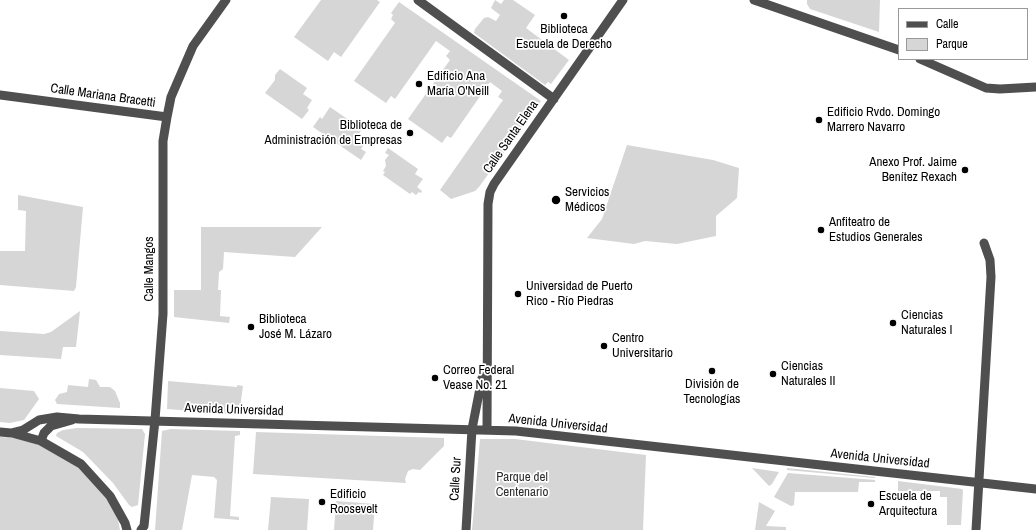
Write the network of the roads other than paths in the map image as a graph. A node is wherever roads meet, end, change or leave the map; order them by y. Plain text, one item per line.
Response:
1 (226, 0) edge
2 (418, 0) edge
3 (623, 0) edge
4 (754, 0) edge
5 (898, 50) edge
6 (922, 60) edge
7 (1036, 87) edge
8 (0, 95) edge
9 (554, 99) junction
10 (167, 118) junction
11 (984, 244) dead end
12 (486, 359) junction
13 (76, 419) junction
14 (155, 420) junction
15 (472, 429) junction
16 (487, 430) junction
17 (0, 432) edge
18 (11, 433) junction
19 (41, 441) junction
20 (978, 483) junction
21 (1036, 489) edge
22 (127, 530) edge
23 (141, 530) edge
24 (466, 530) edge
25 (976, 530) edge

1 - 10 street, Calle Mariana Bracetti
2 - 9 street
3 - 9 street, Calle Santa Elena
4 - 5 street
6 - 7 street
8 - 10 street, Calle Mariana Bracetti
9 - 12 street, Calle Santa Elena
10 - 14 street, Calle Mangos
11 - 20 street
12 - 15 street, Calle Santa Elena
12 - 16 street, Calle Santa Elena
13 - 14 street, Avenida Universidad
13 - 18 street, Avenida Universidad
13 - 19 street, Avenida Universidad
14 - 15 street, Avenida Universidad
14 - 23 street, Calle Mangos
15 - 16 street, Avenida Universidad
15 - 24 street, Calle Sur
16 - 20 street, Avenida Universidad
17 - 18 street, Avenida Universidad
18 - 19 street
19 - 22 street
20 - 21 street, Avenida Universidad
20 - 25 street

